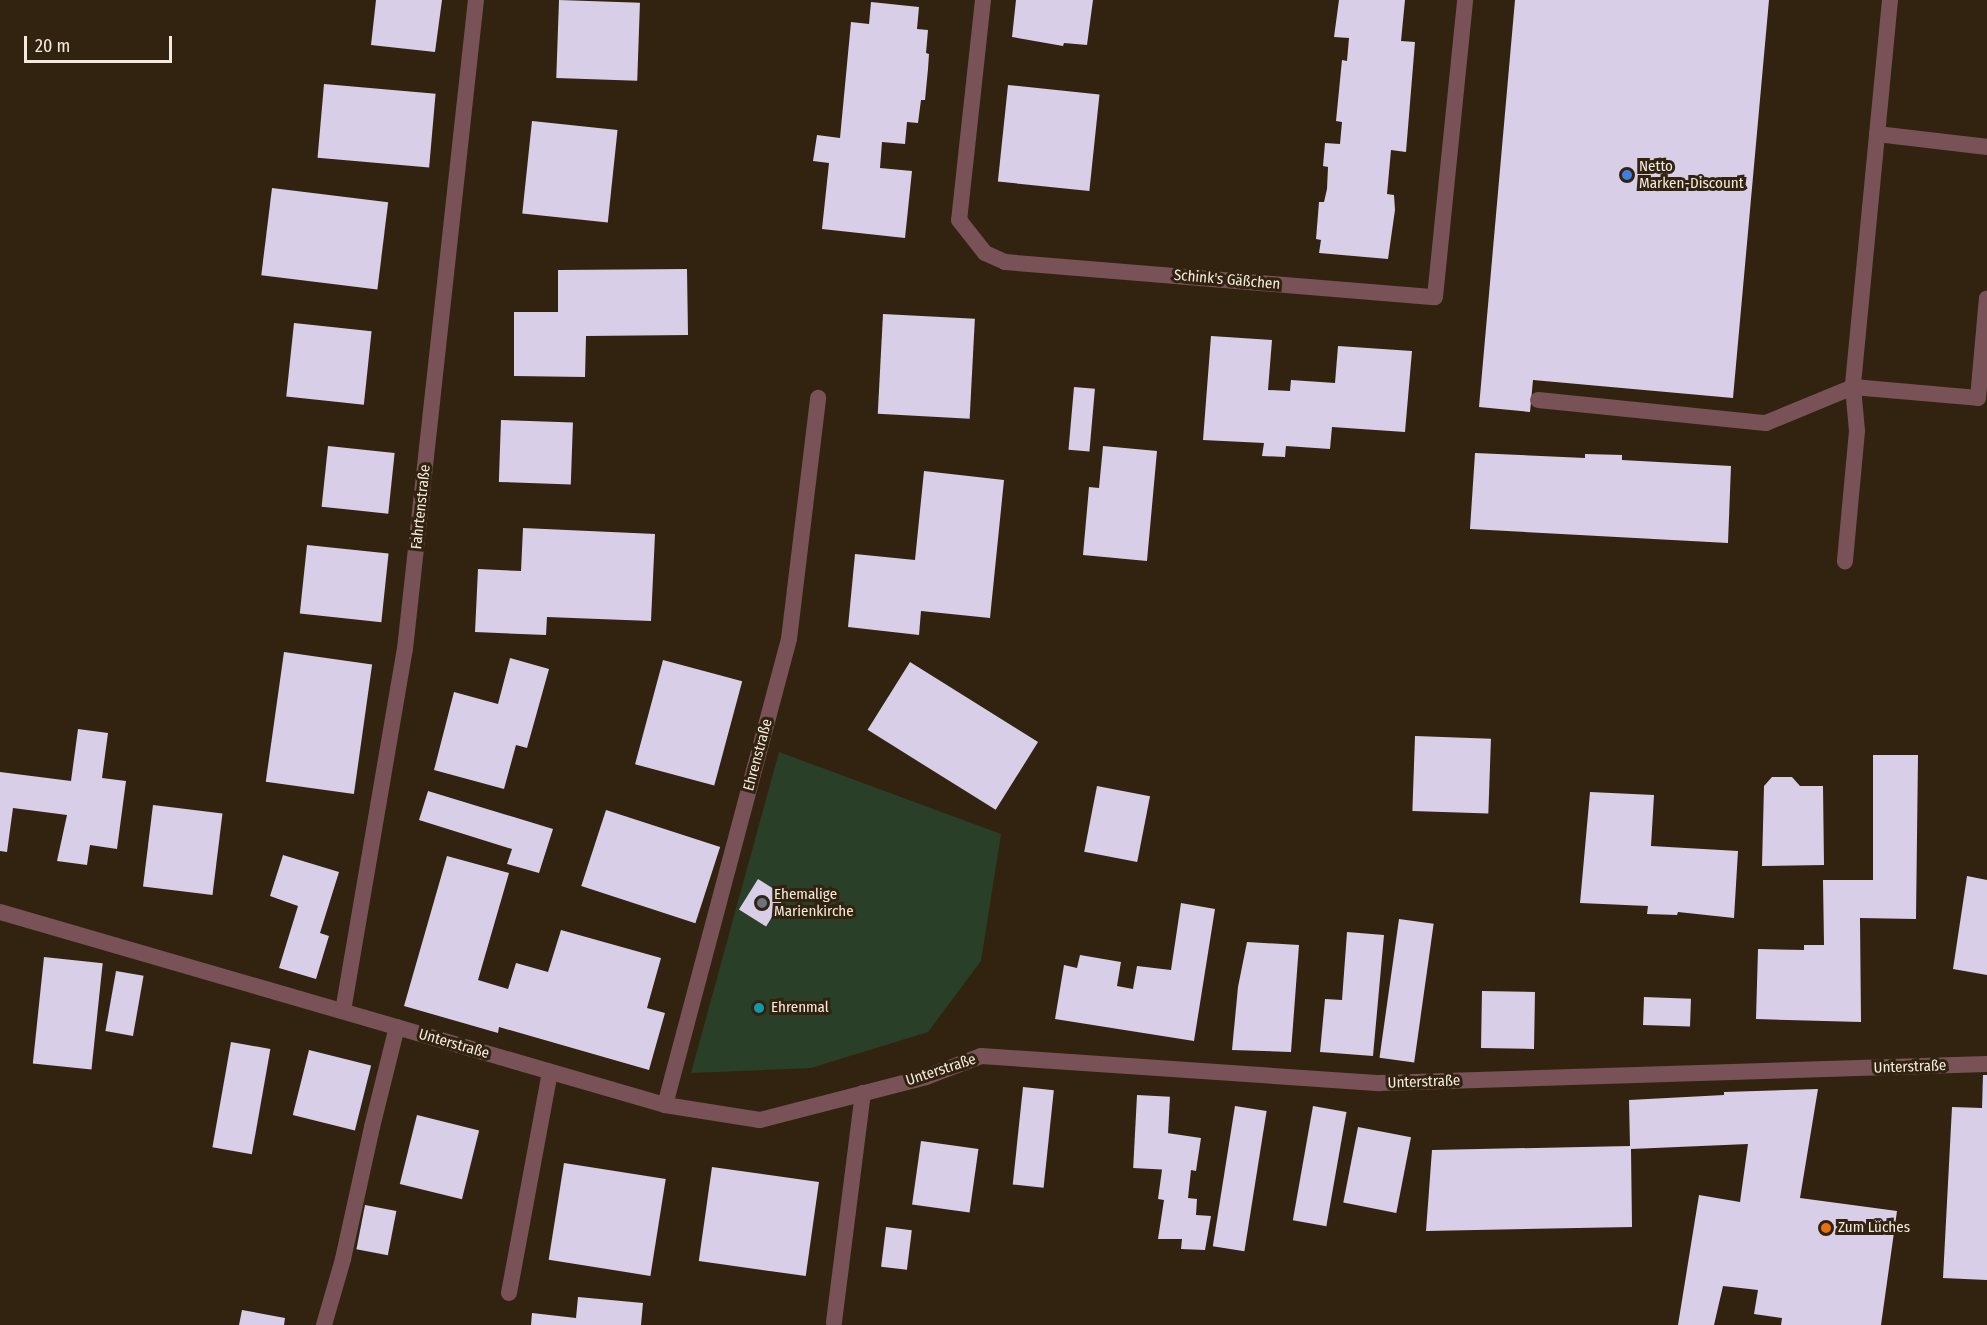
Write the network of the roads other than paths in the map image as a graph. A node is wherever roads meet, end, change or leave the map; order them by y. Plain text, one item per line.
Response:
1 (476, 0) edge
2 (982, 0) edge
3 (1464, 0) edge
4 (1890, 0) edge
5 (1877, 134) junction
6 (1987, 147) edge
7 (1987, 298) edge
8 (1853, 387) junction
9 (818, 398) dead end
10 (1538, 400) dead end
11 (1845, 561) dead end
12 (0, 912) edge
13 (343, 1011) junction
14 (398, 1027) junction
15 (1987, 1064) edge
16 (550, 1072) junction
17 (863, 1093) junction
18 (665, 1105) junction
19 (509, 1293) dead end
20 (834, 1323) dead end
21 (324, 1325) edge

1 - 13 street, Fahrtenstraße
2 - 3 street, Schink's Gäßchen
4 - 5 street
5 - 6 street
5 - 8 street
7 - 8 street
8 - 10 street
8 - 11 street
9 - 18 street, Ehrenstraße
12 - 13 street, Unterstraße
13 - 14 street, Unterstraße
14 - 16 street, Unterstraße
14 - 21 street
15 - 17 street, Unterstraße
16 - 18 street, Unterstraße
16 - 19 street
17 - 18 street, Unterstraße
17 - 20 street

